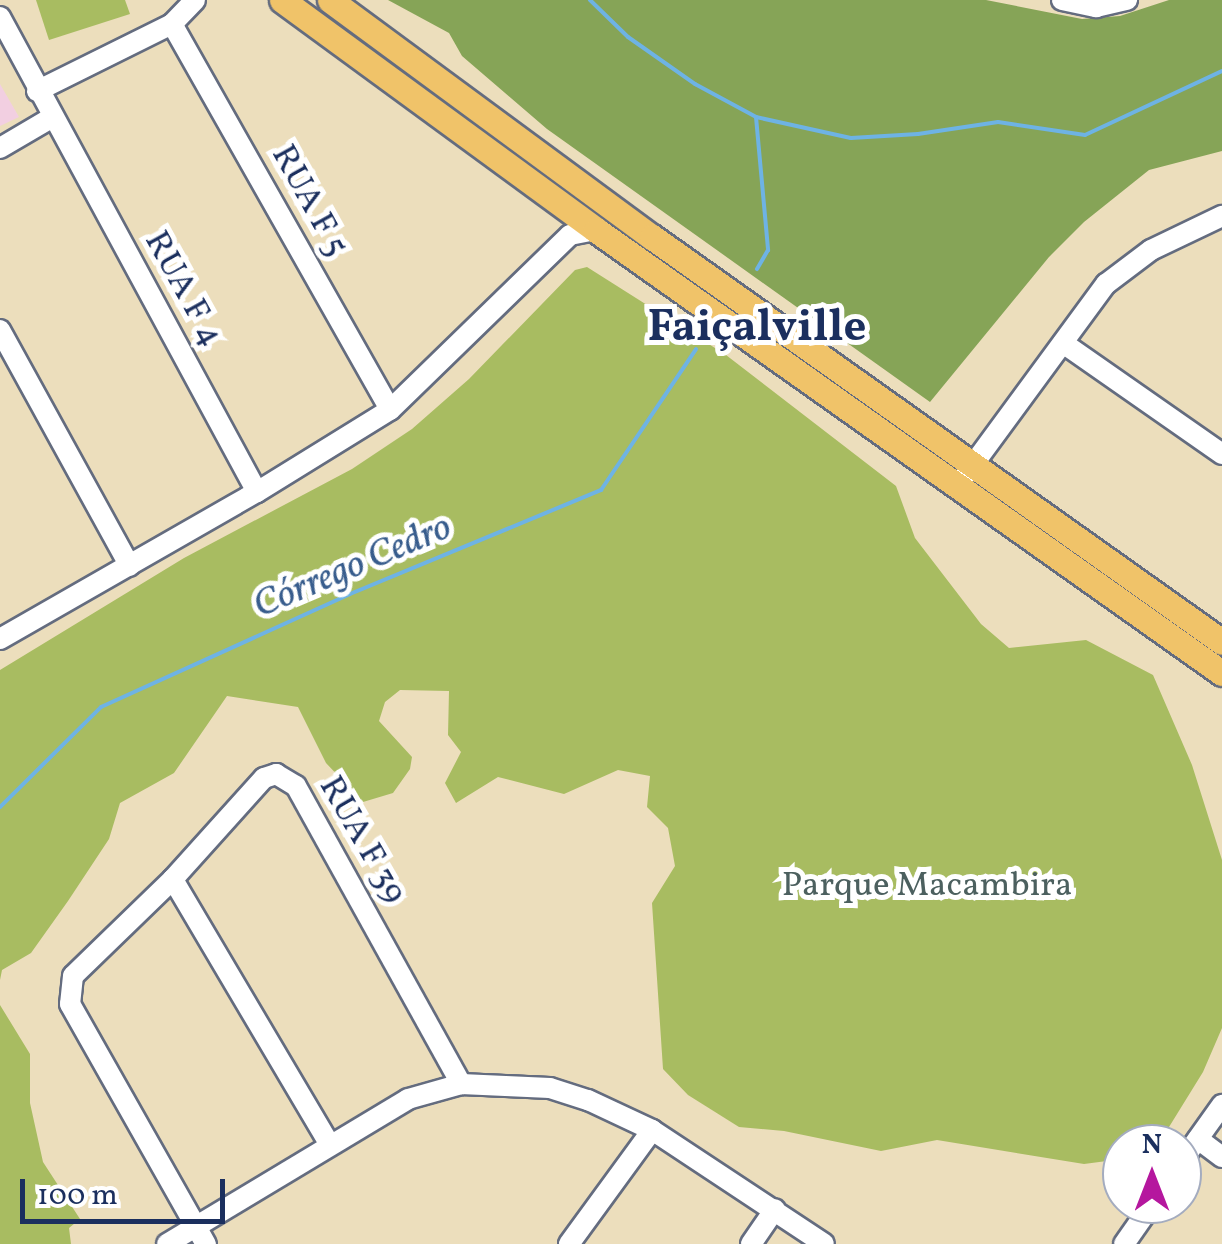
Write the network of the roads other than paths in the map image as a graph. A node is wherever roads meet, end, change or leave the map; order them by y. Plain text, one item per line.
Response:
1 (194, 0) edge
2 (282, 0) edge
3 (330, 0) edge
4 (1062, 0) edge
5 (1127, 0) edge
6 (0, 16) edge
7 (172, 24) junction
8 (37, 91) junction
9 (51, 118) junction
10 (0, 148) edge
11 (1222, 216) edge
12 (596, 230) junction
13 (0, 330) edge
14 (1063, 343) junction
15 (390, 410) junction
16 (1222, 454) edge
17 (965, 476) junction
18 (257, 492) junction
19 (130, 566) junction
20 (0, 639) edge
21 (1222, 642) edge
22 (1222, 674) edge
23 (173, 879) junction
24 (461, 1084) junction
25 (1222, 1105) edge
26 (652, 1130) junction
27 (1202, 1133) edge
28 (330, 1145) junction
29 (776, 1209) junction
30 (201, 1236) edge
31 (168, 1244) edge
32 (569, 1244) edge
33 (750, 1244) edge
34 (824, 1244) edge

1 - 7 street
2 - 12 main road
3 - 17 main road
4 - 5 street
6 - 8 street, RUA F 4
7 - 8 street
7 - 15 street, RUA F 5
8 - 9 street, RUA F 4
9 - 10 street
9 - 18 street, RUA F 4
11 - 14 street
12 - 15 street
12 - 17 main road
13 - 19 street
14 - 16 street
14 - 17 street
15 - 18 street
17 - 21 main road
17 - 22 main road
18 - 19 street
19 - 20 street
23 - 24 street, RUA F 39
23 - 28 street
23 - 30 street
24 - 26 street
24 - 28 street
25 - 27 street
26 - 29 street
26 - 32 street
28 - 30 street
29 - 33 street
29 - 34 street
30 - 31 street

